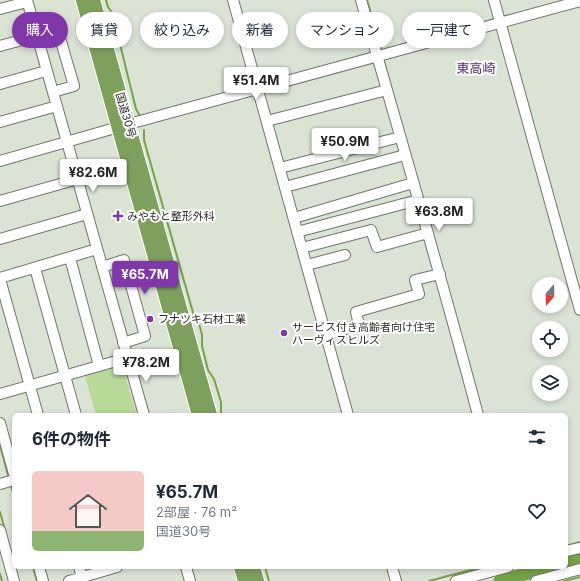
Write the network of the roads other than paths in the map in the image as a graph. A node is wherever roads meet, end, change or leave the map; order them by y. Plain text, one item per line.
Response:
1 (83, 0) edge
2 (93, 0) edge
3 (233, 0) edge
4 (361, 0) edge
5 (494, 0) edge
6 (27, 1) edge
7 (580, 1) edge
8 (0, 9) edge
9 (30, 12) edge
10 (503, 22) junction
11 (12, 44) edge
12 (0, 46) edge
13 (40, 48) edge
14 (63, 48) edge
15 (381, 55) junction
16 (46, 71) junction
17 (0, 84) edge
18 (258, 89) junction
19 (387, 90) junction
20 (53, 92) junction
21 (57, 106) junction
22 (269, 120) junction
23 (0, 122) edge
24 (123, 126) junction
25 (400, 137) junction
26 (68, 142) junction
27 (405, 155) junction
28 (0, 161) edge
29 (283, 168) junction
30 (78, 179) junction
31 (413, 184) junction
32 (288, 187) junction
33 (418, 200) junction
34 (0, 201) edge
35 (87, 214) junction
36 (296, 218) junction
37 (300, 231) junction
38 (428, 233) junction
39 (0, 239) edge
40 (305, 248) junction
41 (97, 249) junction
42 (345, 255) dead end
43 (70, 258) junction
44 (310, 264) junction
45 (102, 267) junction
46 (35, 268) junction
47 (440, 274) junction
48 (0, 278) edge
49 (580, 310) edge
50 (329, 334) junction
51 (123, 343) junction
52 (127, 358) junction
53 (99, 366) junction
54 (64, 376) junction
55 (30, 385) junction
56 (0, 394) edge
57 (37, 413) edge
58 (75, 413) edge
59 (143, 413) edge
60 (198, 413) edge
61 (209, 413) edge
62 (348, 413) edge
63 (477, 413) edge
64 (0, 423) edge
65 (9, 480) edge
66 (0, 530) edge
67 (580, 548) edge
68 (568, 551) edge
69 (40, 569) edge
70 (80, 569) edge
71 (110, 569) edge
72 (187, 569) edge
73 (242, 569) edge
74 (254, 569) edge
75 (393, 569) edge
76 (501, 569) edge
77 (580, 569) edge
78 (82, 577) junction
79 (14, 581) edge
80 (43, 581) edge
81 (69, 581) edge
82 (190, 581) edge
83 (245, 581) edge
84 (257, 581) edge
85 (396, 581) edge
86 (456, 581) edge
87 (536, 581) edge

1 - 24 highway, 国道30号
2 - 24 highway, 国道30号
3 - 18 street
4 - 15 street
5 - 10 street
6 - 8 street
6 - 9 street
7 - 10 street
10 - 15 street
10 - 49 street
11 - 12 street
13 - 16 street
14 - 20 street
15 - 18 street
15 - 19 street
16 - 17 street
16 - 20 street
18 - 22 street
18 - 24 street
19 - 22 street
19 - 25 street
20 - 21 street
21 - 23 street
21 - 26 street
22 - 29 street
24 - 26 street
24 - 60 highway, 国道30号
24 - 61 highway, 国道30号
25 - 27 street
25 - 29 street
26 - 28 street
26 - 30 street
27 - 31 street
27 - 32 street
29 - 32 street
30 - 34 street
30 - 35 street
31 - 33 street
31 - 36 street
32 - 36 street
33 - 37 street
33 - 38 street
35 - 39 street
35 - 41 street
36 - 37 street
37 - 40 street
38 - 40 street
38 - 47 street
40 - 44 street
41 - 43 street
41 - 45 street
42 - 44 street
43 - 46 street
43 - 53 street
44 - 50 street
45 - 51 street
45 - 51 street
46 - 48 street
46 - 54 street
47 - 50 street
47 - 63 street
48 - 55 street
50 - 62 street
51 - 52 street
52 - 53 street
52 - 59 street
53 - 54 street
54 - 55 street
54 - 58 street
55 - 56 street
55 - 57 street
64 - 65 street
66 - 79 street
67 - 68 street
69 - 80 street
70 - 78 street
71 - 78 street
72 - 82 street
73 - 83 highway
74 - 84 highway
75 - 85 street
76 - 86 street
77 - 87 street
78 - 81 street

